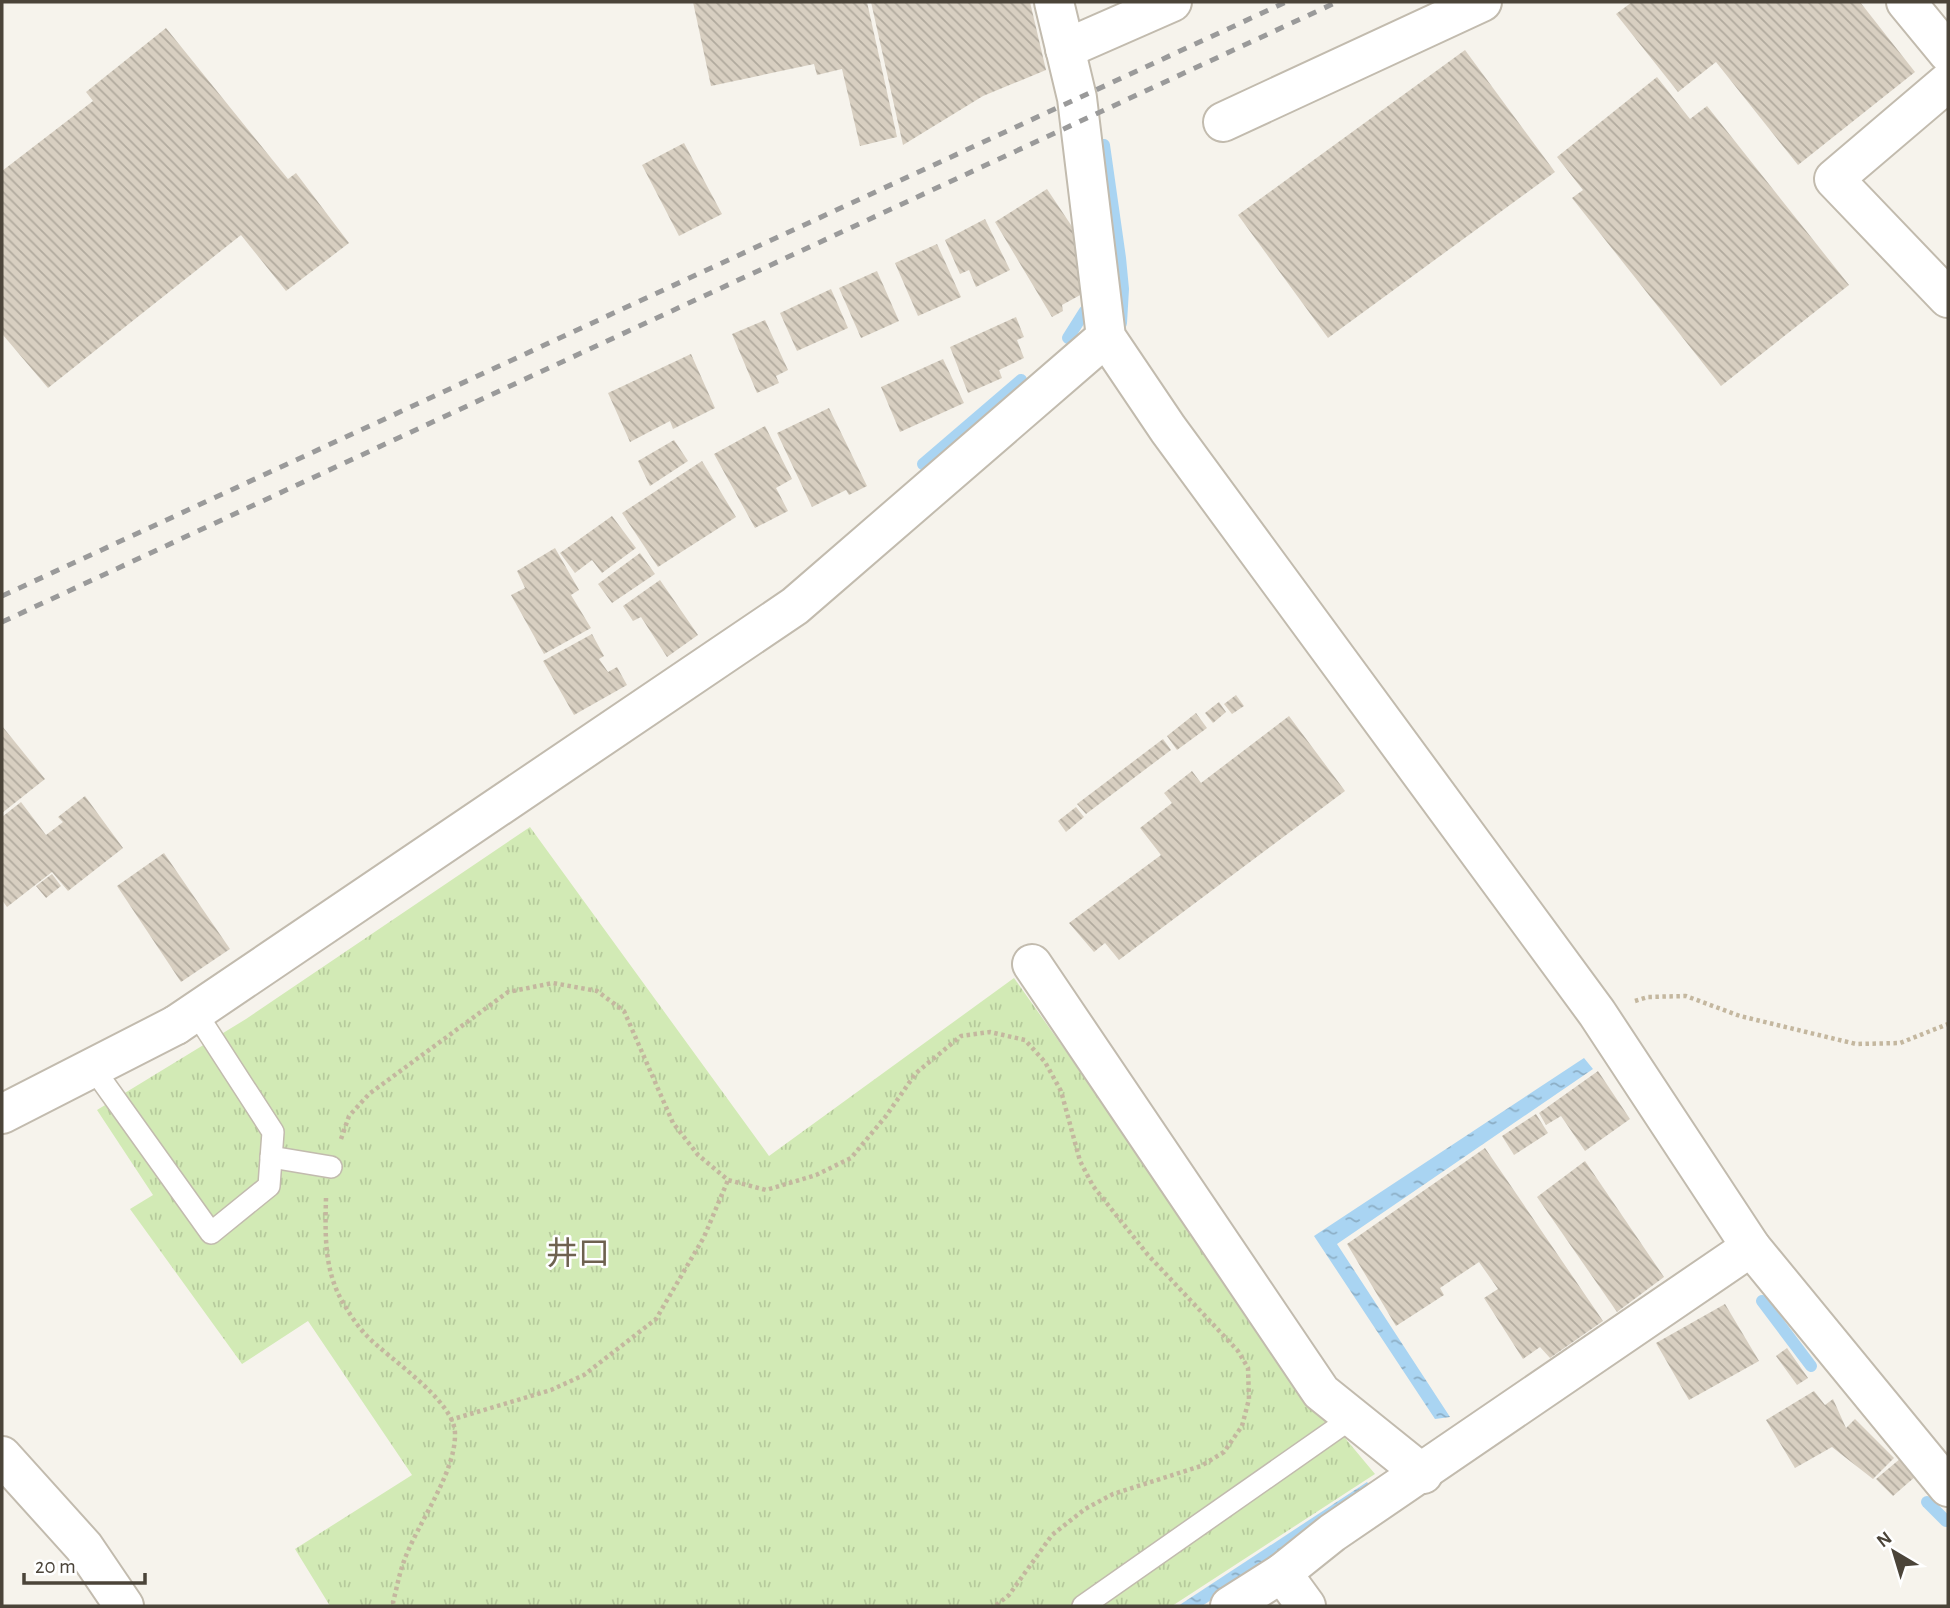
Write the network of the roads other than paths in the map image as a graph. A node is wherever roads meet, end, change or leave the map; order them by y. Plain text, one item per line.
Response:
1 (1054, 2) edge
2 (1172, 2) edge
3 (1482, 2) edge
4 (1906, 2) edge
5 (1065, 49) junction
6 (1948, 53) edge
7 (1948, 82) edge
8 (1223, 122) dead end
9 (1948, 299) edge
10 (1106, 337) junction
11 (1032, 964) dead end
12 (186, 1019) junction
13 (93, 1068) junction
14 (2, 1114) edge
15 (271, 1157) junction
16 (331, 1167) road end
17 (1751, 1247) junction
18 (1353, 1417) junction
19 (2, 1456) edge
20 (1423, 1474) junction
21 (1948, 1487) edge
22 (1282, 1573) junction
23 (124, 1606) edge
24 (1083, 1606) edge
25 (1230, 1606) edge
26 (1306, 1606) edge

1 - 5 street
2 - 5 street
3 - 8 street
4 - 6 street
5 - 10 street
7 - 9 street
10 - 12 street
10 - 17 street
11 - 18 street
12 - 13 street
12 - 15 lane
13 - 14 street
13 - 15 lane
15 - 16 lane
17 - 20 street
17 - 21 street
18 - 20 street
18 - 24 lane
19 - 23 street
20 - 22 street
22 - 25 street
22 - 26 street

